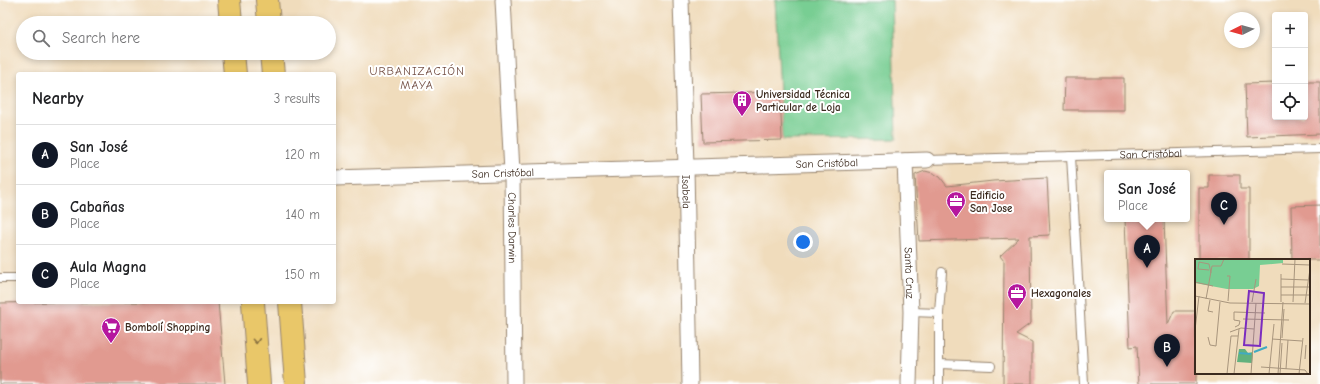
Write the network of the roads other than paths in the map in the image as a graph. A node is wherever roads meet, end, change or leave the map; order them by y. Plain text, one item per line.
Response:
1 (229, 0) edge
2 (267, 0) edge
3 (503, 0) edge
4 (681, 0) edge
5 (230, 16) edge
6 (268, 16) edge
7 (234, 60) edge
8 (272, 60) edge
9 (235, 72) edge
10 (273, 72) edge
11 (1320, 149) edge
12 (1071, 156) junction
13 (927, 160) joint
14 (905, 161) junction
15 (686, 167) junction
16 (512, 172) junction
17 (336, 178) edge
18 (942, 272) dead end
19 (0, 278) edge
20 (16, 278) edge
21 (253, 304) edge
22 (290, 304) edge
23 (911, 312) junction
24 (939, 312) junction
25 (939, 364) junction
26 (991, 366) dead end
27 (259, 384) edge
28 (296, 384) edge
29 (514, 384) edge
30 (690, 384) edge
31 (909, 384) edge
32 (939, 384) edge
33 (1084, 384) edge

1 - 5 main road
2 - 6 main road
3 - 16 street, Charles Darwin
4 - 15 street, Isabela
7 - 9 main road
8 - 10 main road
11 - 12 lane, San Cristóbal
12 - 13 lane, San Cristóbal
12 - 33 lane
13 - 14 street, San Cristóbal
14 - 15 street, San Cristóbal
14 - 23 street, Santa Cruz
15 - 16 street, San Cristóbal
15 - 30 street, Isabela
16 - 17 street, San Cristóbal
16 - 29 street, Charles Darwin
18 - 24 lane
19 - 20 lane
21 -> 27 main road
22 - 28 main road
23 - 24 lane
23 - 31 street, Santa Cruz
24 - 25 lane
25 - 26 lane
25 - 32 lane

